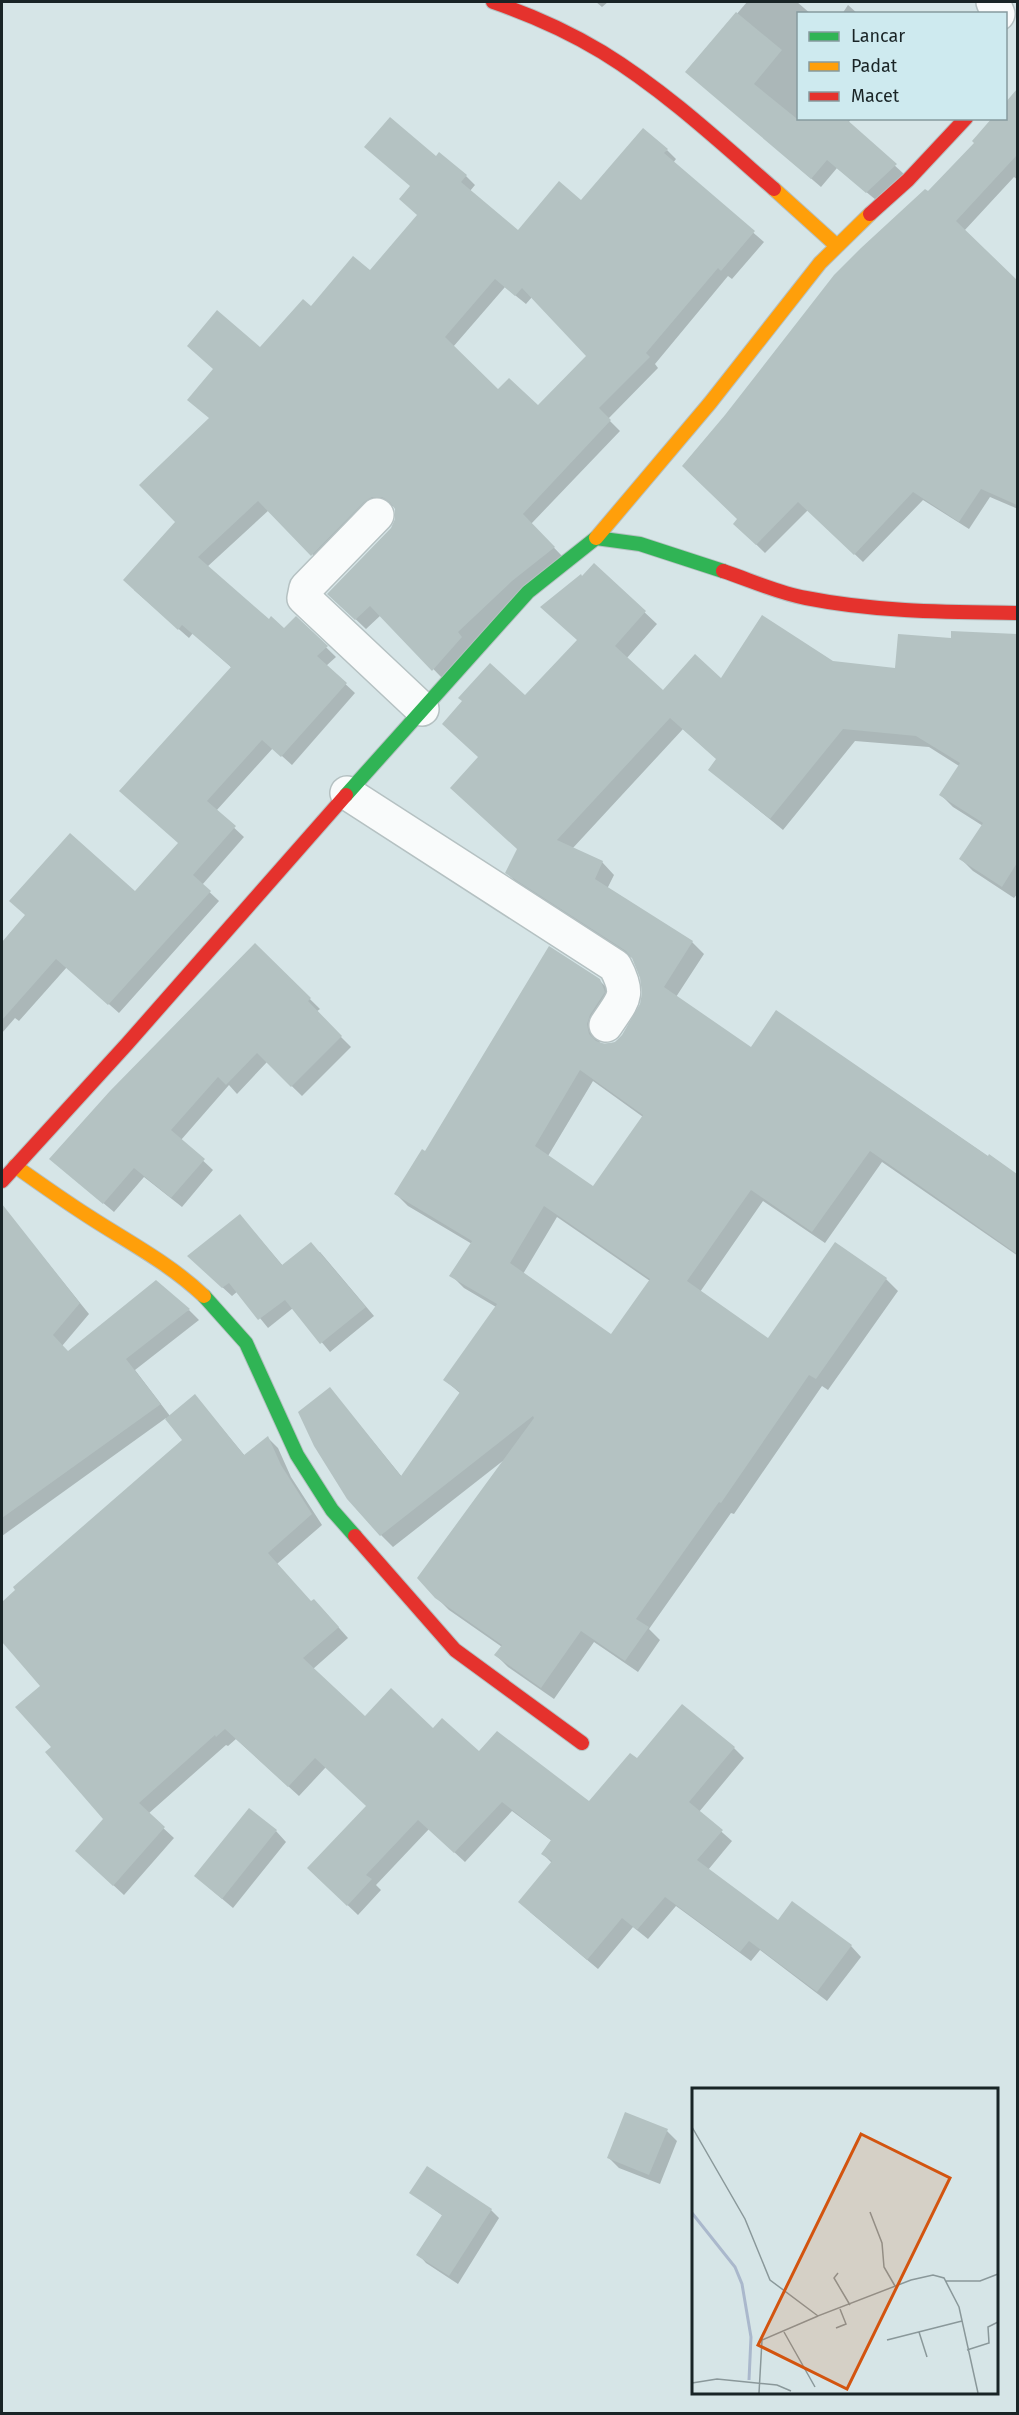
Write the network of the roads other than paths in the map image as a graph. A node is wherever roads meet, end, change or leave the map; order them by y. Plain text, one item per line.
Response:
1 (493, 2) edge
2 (964, 120) edge
3 (837, 246) junction
4 (377, 515) dead end
5 (596, 538) junction
6 (1017, 613) edge
7 (422, 709) junction
8 (347, 793) junction
9 (606, 1025) dead end
10 (15, 1166) junction
11 (2, 1181) edge
12 (582, 1743) dead end

1 - 3 street
2 - 3 street
3 - 5 street
4 - 7 street
5 - 6 street
5 - 7 street
7 - 8 street
8 - 9 street
8 - 10 street
10 - 11 street
10 - 12 street

